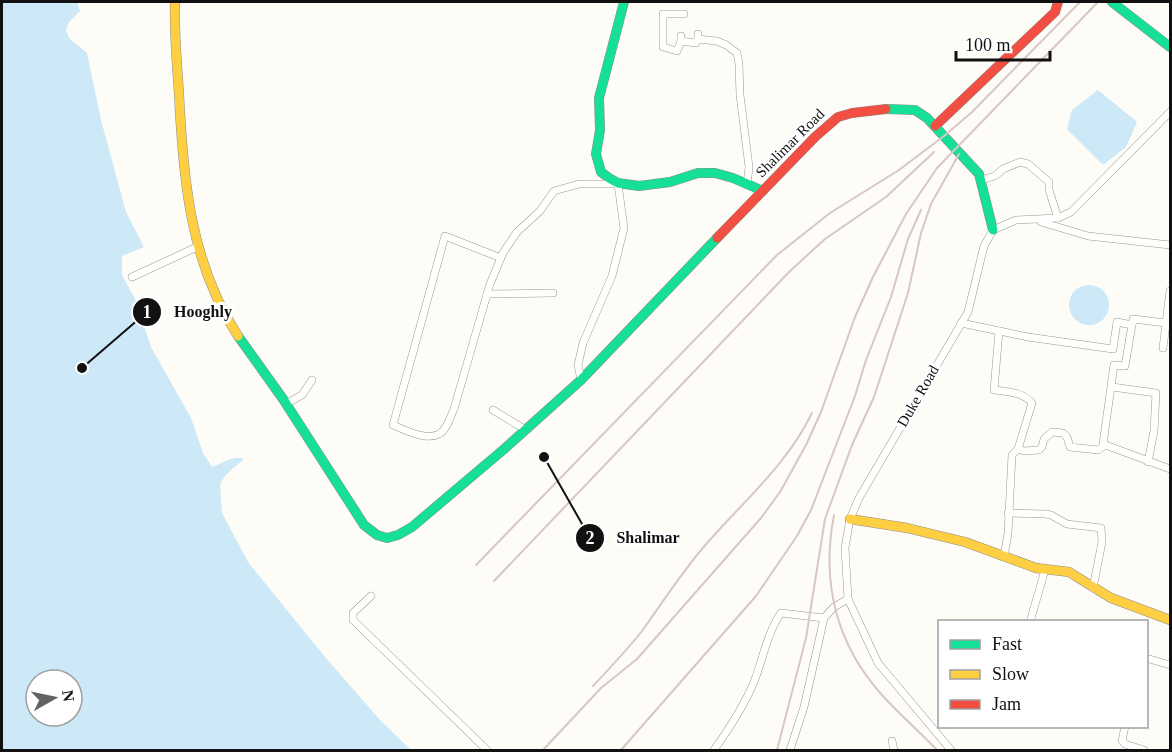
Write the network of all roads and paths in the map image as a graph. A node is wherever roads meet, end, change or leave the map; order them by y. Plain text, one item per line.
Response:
1 (175, 2) edge
2 (624, 2) edge
3 (1058, 2) edge
4 (1112, 2) edge
5 (684, 14) dead end
6 (1170, 47) edge
7 (1170, 112) edge
8 (937, 128) junction
9 (981, 180) junction
10 (618, 184) junction
11 (747, 185) junction
12 (763, 191) junction
13 (1058, 218) junction
14 (1035, 220) junction
15 (993, 230) junction
16 (1170, 245) edge
17 (197, 247) junction
18 (501, 258) junction
19 (132, 277) dead end
20 (1170, 291) edge
21 (553, 293) dead end
22 (487, 294) junction
23 (961, 323) junction
24 (1166, 324) junction
25 (1132, 325) junction
26 (999, 331) junction
27 (1163, 348) dead end
28 (312, 380) dead end
29 (581, 380) junction
30 (1112, 387) junction
31 (286, 404) junction
32 (494, 410) dead end
33 (526, 430) junction
34 (1104, 446) junction
35 (1018, 449) junction
36 (1148, 462) junction
37 (1170, 469) edge
38 (1008, 513) junction
39 (850, 519) junction
40 (1004, 557) junction
41 (1045, 570) junction
42 (1093, 588) junction
43 (371, 596) dead end
44 (848, 599) junction
45 (824, 618) junction
46 (1030, 620) edge
47 (1170, 620) edge
48 (1148, 660) edge
49 (1170, 665) edge
50 (1125, 728) edge
51 (892, 741) dead end
52 (487, 750) edge
53 (714, 750) edge
54 (790, 750) edge
55 (894, 750) edge
56 (951, 750) edge
57 (1144, 750) edge

1 - 17 street
2 - 10 street
3 - 8 street
4 - 6 street
5 - 11 street
7 - 13 street
8 - 9 street, Shalimar Road
8 - 12 street, Shalimar Road
9 - 13 street
9 - 15 street
10 - 11 street
10 - 18 street
10 - 29 street
11 - 12 street
12 - 29 street, Shalimar Road
13 - 14 street
14 - 15 street
14 - 16 street
15 - 23 street, Duke Road
17 - 19 street
17 - 31 street
18 - 22 street
18 - 22 street
20 - 24 street
21 - 22 street
23 - 26 street
23 - 39 street, Duke Road
24 - 25 street
24 - 27 street
25 - 26 street
25 - 30 street
26 - 35 street
28 - 31 street
29 - 33 street, Shalimar Road
30 - 34 street
30 - 36 street
31 - 33 street, Shalimar Road
32 - 33 street
34 - 35 street
34 - 36 street
35 - 38 street
36 - 37 street
38 - 40 street
38 - 42 street
39 - 40 street
39 - 44 street, Duke Road
40 - 41 street
41 - 42 street
41 - 46 street
42 - 47 street
43 - 52 street
44 - 45 street
44 - 56 street, Duke Road
45 - 53 street
45 - 54 street
48 - 49 street
50 - 57 street
51 - 55 street

